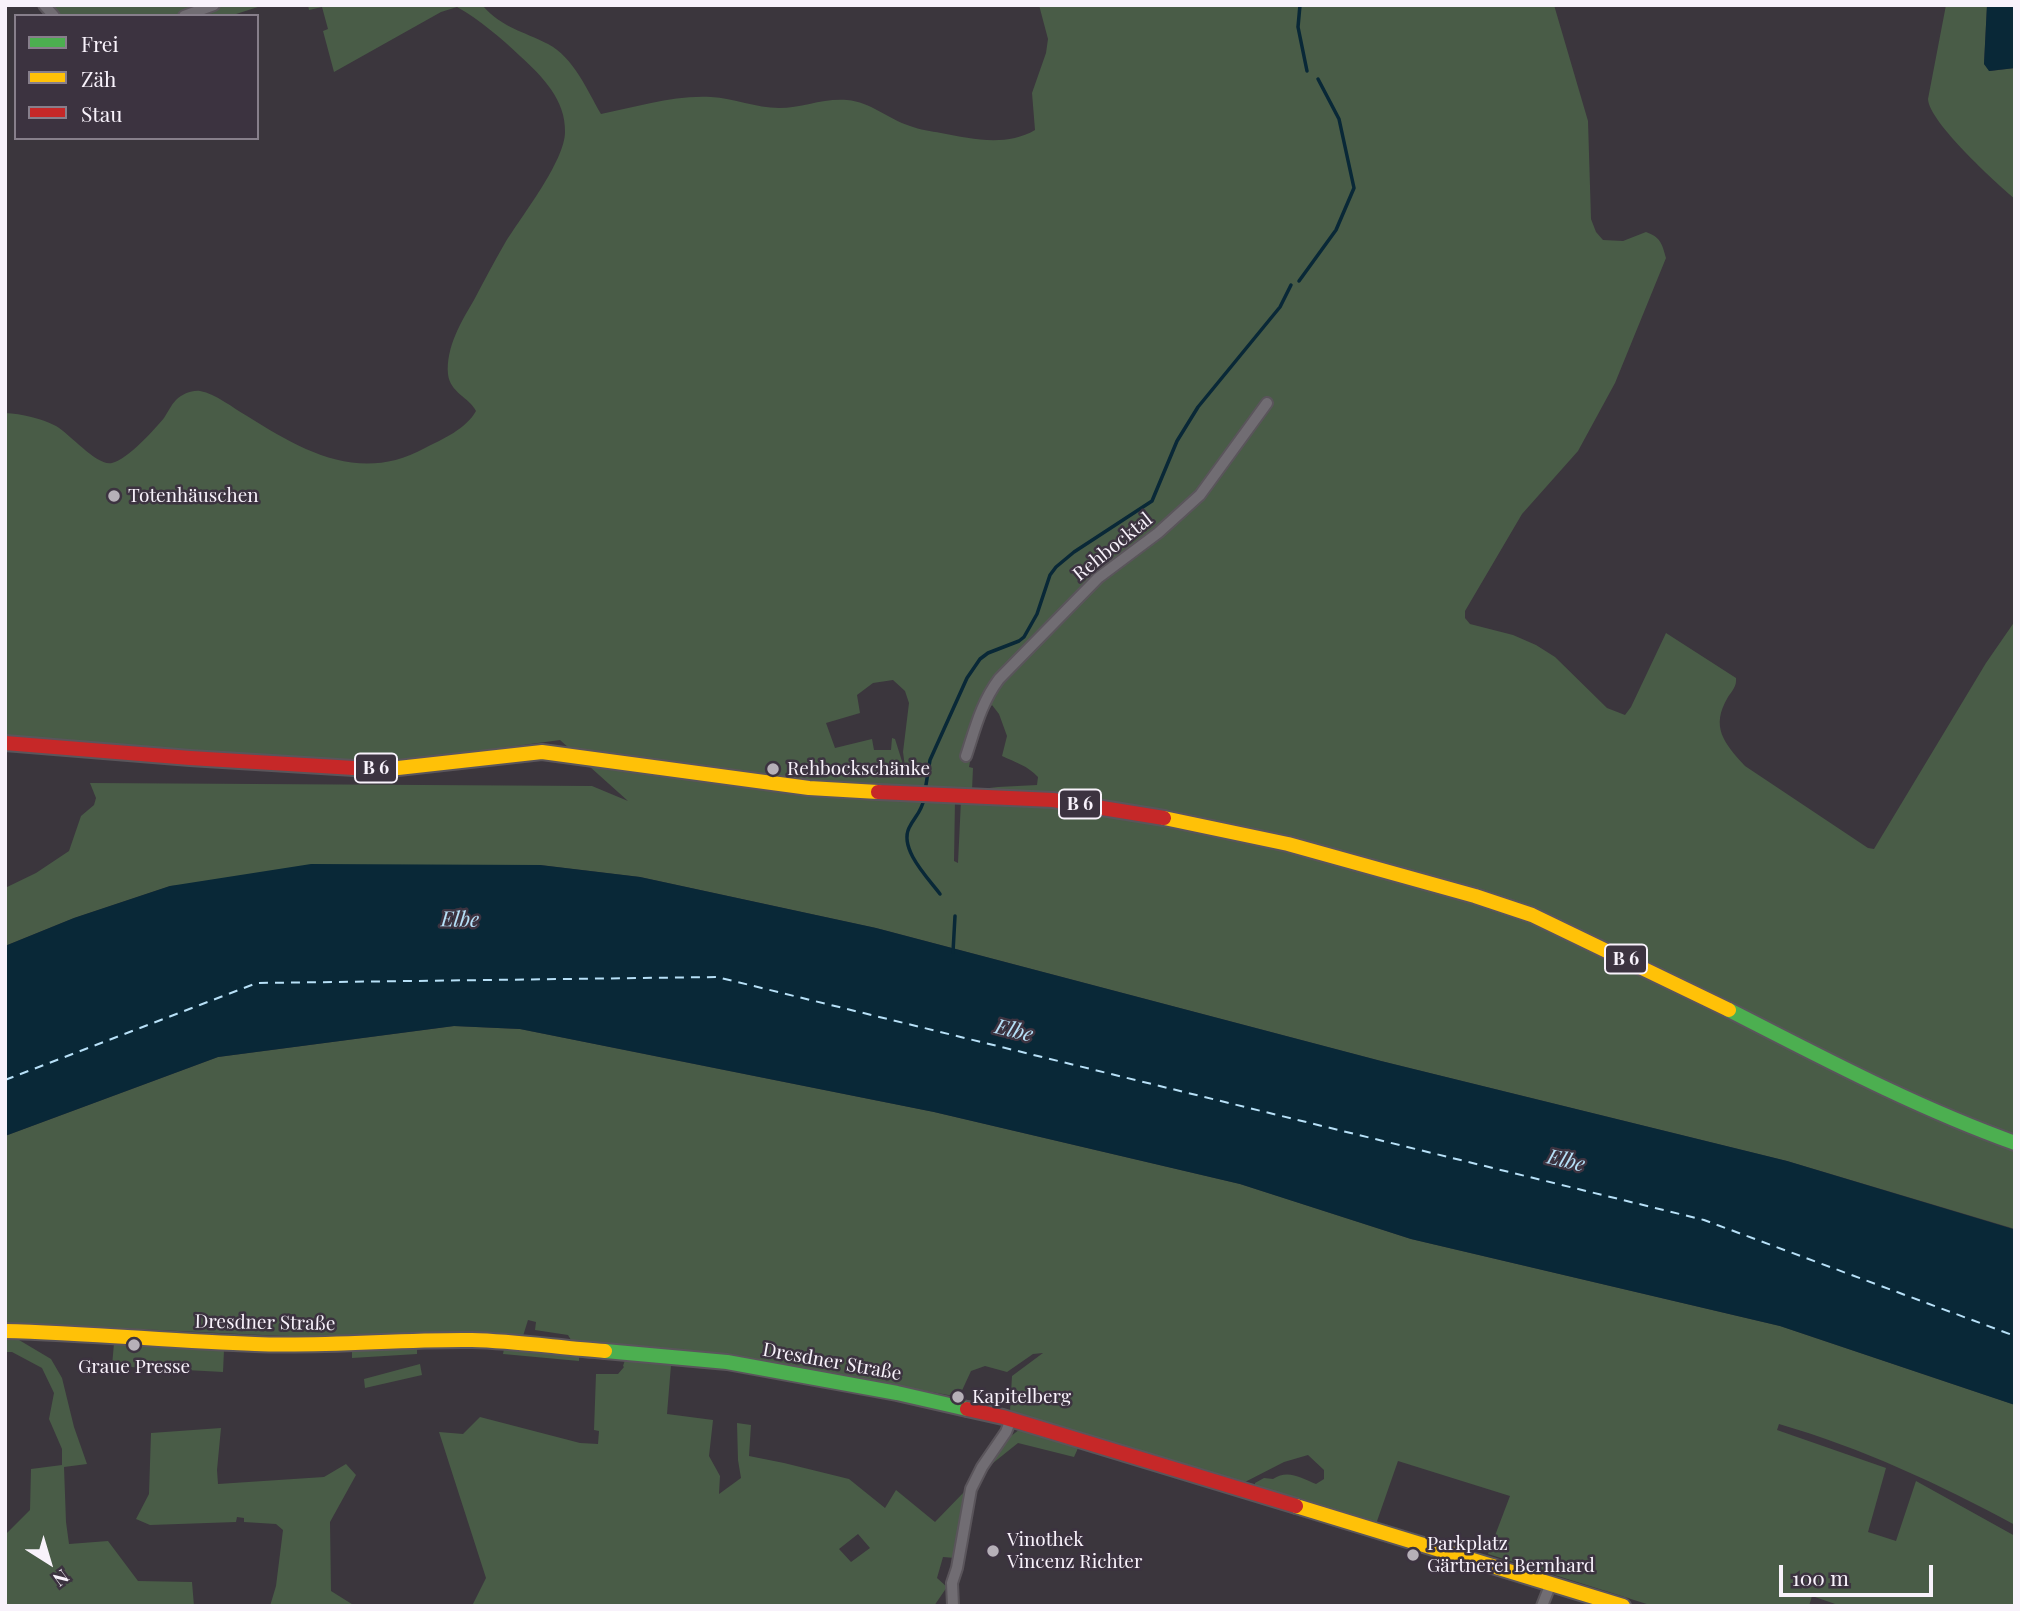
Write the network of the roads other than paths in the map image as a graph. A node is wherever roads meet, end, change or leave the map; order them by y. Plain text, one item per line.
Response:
1 (214, 5) edge
2 (189, 14) edge
3 (1266, 403) dead end
4 (5, 743) edge
5 (966, 756) dead end
6 (2015, 1143) edge
7 (5, 1331) edge
8 (1011, 1419) junction
9 (1551, 1583) junction
10 (953, 1606) edge
11 (1542, 1606) edge
12 (1623, 1606) edge

1 - 2 street
3 - 5 street, Rehbocktal
4 - 6 main road, B 6
7 - 8 main road, Dresdner Straße
8 - 9 main road, Dresdner Straße
8 - 10 street
9 - 11 street
9 - 12 main road, Dresdner Straße

